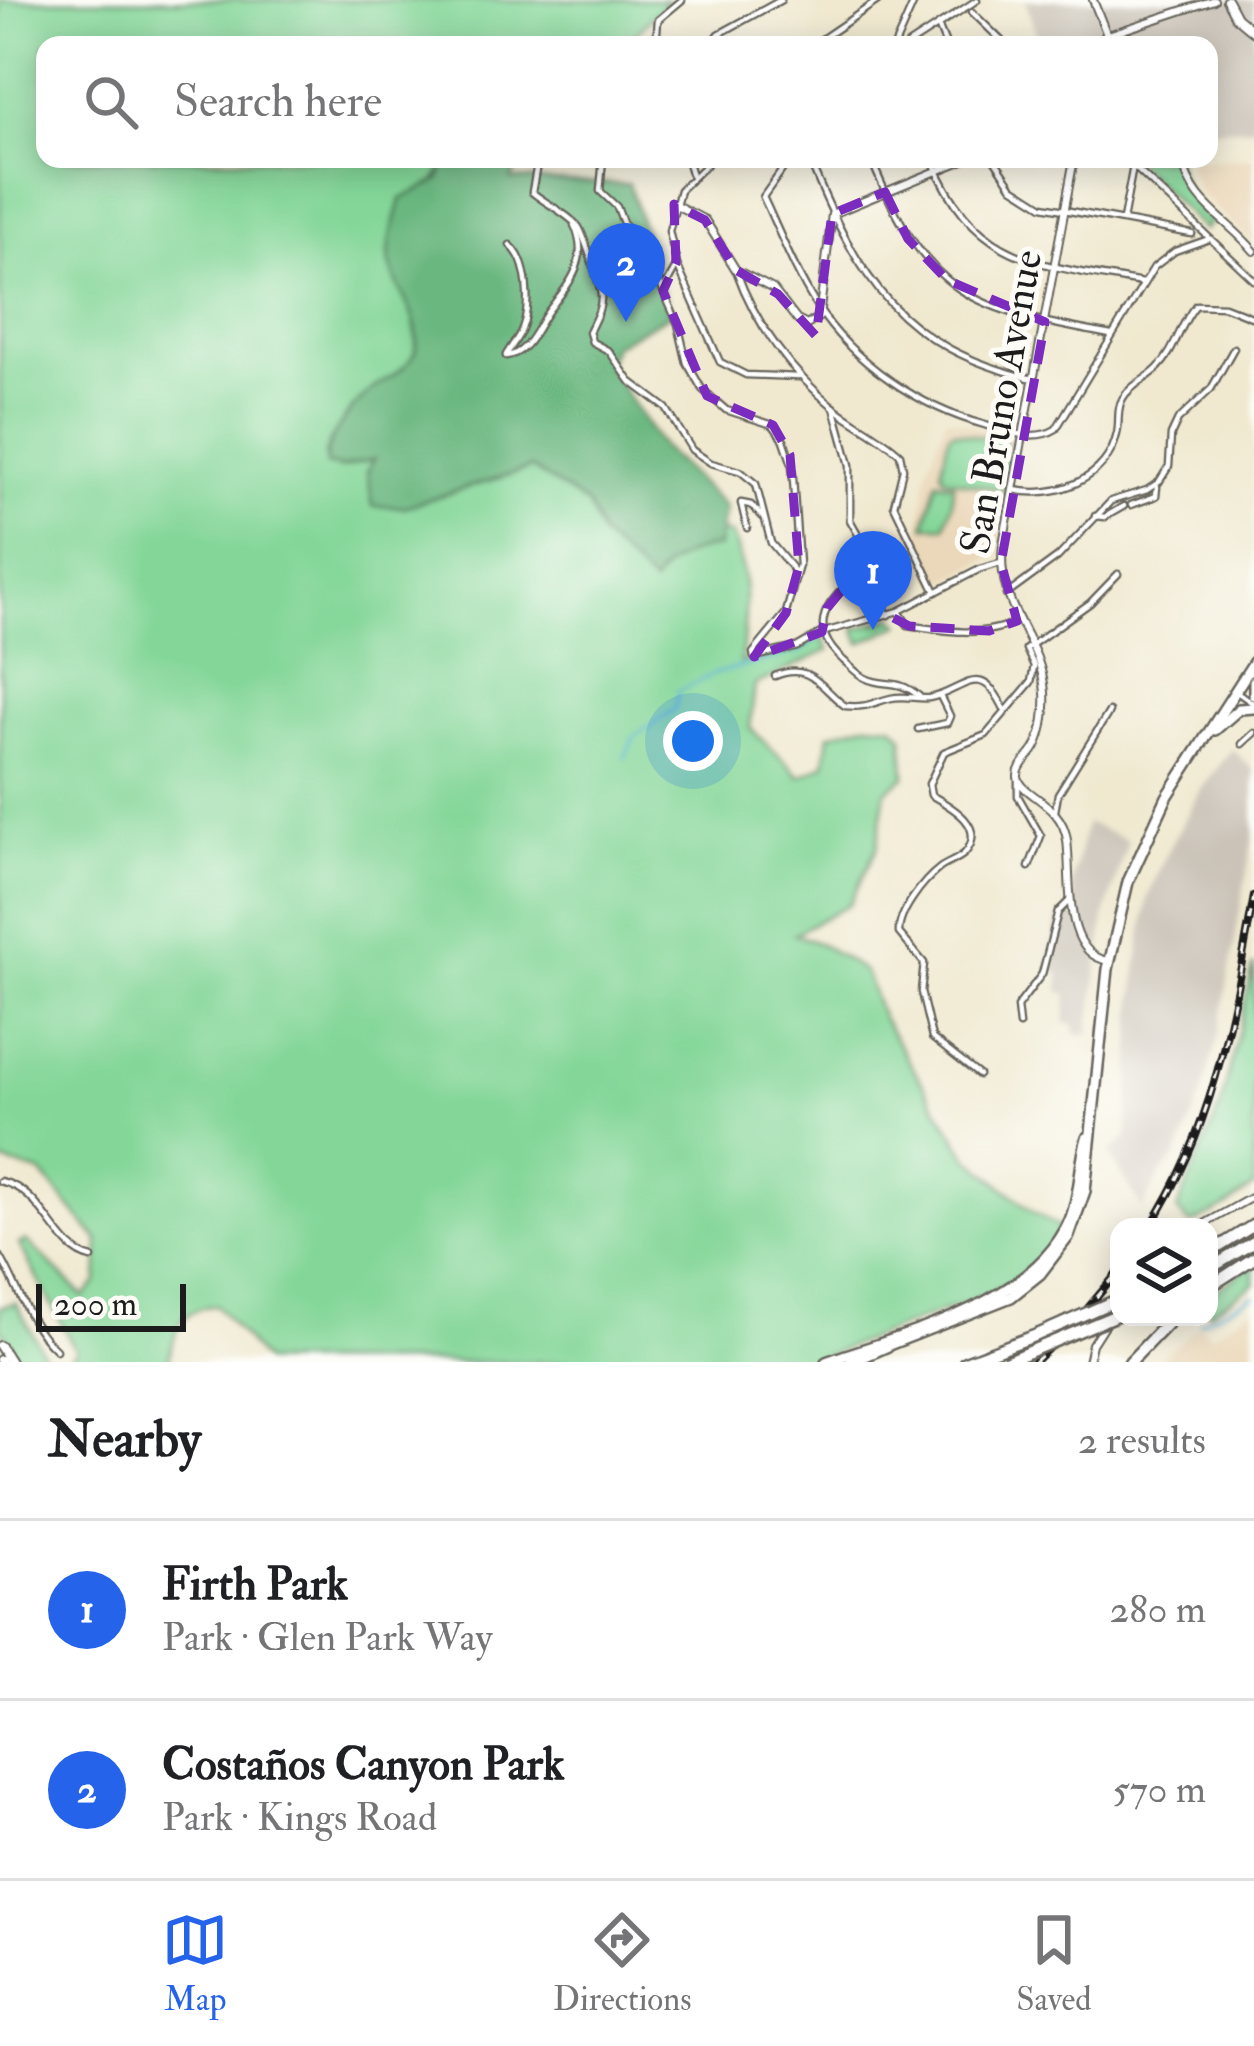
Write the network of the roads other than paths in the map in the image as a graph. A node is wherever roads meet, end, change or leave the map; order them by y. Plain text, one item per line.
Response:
1 (682, 0) edge
2 (781, 0) edge
3 (880, 0) edge
4 (915, 0) edge
5 (976, 0) edge
6 (1093, 0) edge
7 (1214, 0) edge
8 (1227, 0) edge
9 (972, 12) dead end
10 (938, 26) junction
11 (1254, 32) edge
12 (657, 36) edge
13 (716, 36) edge
14 (826, 36) edge
15 (903, 36) edge
16 (917, 36) edge
17 (942, 36) edge
18 (997, 36) edge
19 (1106, 36) edge
20 (1123, 36) edge
21 (536, 168) edge
22 (602, 168) edge
23 (692, 168) joint
24 (783, 168) edge
25 (813, 168) edge
26 (875, 168) edge
27 (936, 168) edge
28 (944, 168) edge
29 (1000, 168) edge
30 (1072, 168) edge
31 (1133, 168) edge
32 (1135, 168) edge
33 (1184, 168) edge
34 (702, 170) joint
35 (937, 171) junction
36 (692, 178) junction
37 (885, 192) junction
38 (674, 204) junction
39 (1065, 211) junction
40 (832, 214) junction
41 (572, 220) junction
42 (1123, 221) junction
43 (839, 230) junction
44 (1195, 231) junction
45 (830, 234) junction
46 (1209, 239) junction
47 (510, 244) dead end
48 (1196, 246) junction
49 (1254, 250) edge
50 (677, 265) junction
51 (1054, 267) junction
52 (736, 270) junction
53 (1254, 280) edge
54 (1142, 283) junction
55 (823, 284) junction
56 (804, 285) junction
57 (663, 291) junction
58 (820, 311) junction
59 (1254, 318) edge
60 (1045, 322) junction
61 (1111, 334) junction
62 (1234, 348) dead end
63 (802, 377) junction
64 (1034, 379) junction
65 (834, 407) junction
66 (1024, 434) junction
67 (1156, 485) junction
68 (1014, 490) junction
69 (1096, 516) junction
70 (767, 522) junction
71 (747, 528) dead end
72 (1001, 563) junction
73 (866, 567) junction
74 (797, 573) junction
75 (1118, 574) dead end
76 (936, 592) junction
77 (1006, 596) junction
78 (899, 611) junction
79 (888, 615) junction
80 (1017, 621) junction
81 (822, 632) junction
82 (1032, 644) junction
83 (1254, 662) edge
84 (775, 676) dead end
85 (1254, 681) edge
86 (1237, 692) junction
87 (939, 695) junction
88 (920, 698) junction
89 (1254, 702) edge
90 (1006, 711) junction
91 (1109, 712) dead end
92 (918, 729) dead end
93 (1254, 733) edge
94 (1203, 742) junction
95 (1242, 744) dead end
96 (1018, 779) junction
97 (1055, 812) junction
98 (1029, 867) dead end
99 (1069, 901) junction
100 (1109, 962) junction
101 (1019, 1024) dead end
102 (979, 1075) dead end
103 (1089, 1133) junction
104 (0, 1181) edge
105 (1254, 1196) edge
106 (1214, 1218) edge
107 (1254, 1225) edge
108 (1254, 1242) edge
109 (1218, 1247) edge
110 (0, 1256) edge
111 (92, 1258) dead end
112 (1254, 1258) edge
113 (1218, 1264) edge
114 (1218, 1281) edge
115 (1110, 1309) edge
116 (1110, 1310) edge
117 (1110, 1318) edge
118 (1164, 1326) edge
119 (0, 1346) edge
120 (887, 1346) joint
121 (56, 1350) dead end
122 (4, 1361) edge
123 (826, 1362) edge
124 (847, 1362) edge
125 (965, 1362) edge
126 (1005, 1362) edge
127 (1088, 1362) edge
128 (1130, 1362) edge

1 - 12 street
2 - 13 street
3 - 14 street
4 - 15 street
5 - 10 street
6 - 19 street
7 - 20 street
8 - 11 main road
9 - 18 street
10 - 16 street
10 - 17 street
21 - 41 street
22 - 57 street
23 - 34 street
23 - 36 street
24 - 56 street
25 - 40 street
26 - 37 street
27 - 35 street
28 - 35 street
29 - 39 street
30 - 39 street, San Bruno Avenue
31 - 42 street
32 - 44 street
33 - 49 street
34 - 36 street
35 - 37 street
35 - 51 street
36 - 38 street
37 - 40 street
37 - 60 street
38 - 50 street
38 - 52 street
39 - 42 street
39 - 51 street, San Bruno Avenue
40 - 43 street
40 - 45 street
41 - 47 street
41 - 70 street
42 - 44 street
43 - 45 street
43 - 64 street
44 - 46 street
44 - 48 street
45 - 55 street
46 - 48 street
46 - 53 street
48 - 54 street
50 - 57 street
50 - 63 street
51 - 54 street
51 - 60 street, San Bruno Avenue
52 - 58 street
52 - 63 street
54 - 61 street
55 - 56 street
55 - 58 street
56 - 58 street
57 - 74 street
58 - 66 street
59 - 68 street
60 - 61 street
60 - 64 street, San Bruno Avenue
61 - 66 street
62 - 67 street
63 - 65 street
64 - 66 street, San Bruno Avenue
65 - 73 street
65 - 76 street
66 - 68 street, San Bruno Avenue
67 - 69 street
67 - 69 street
68 - 72 street, San Bruno Avenue
69 - 77 street
70 - 71 street
70 - 74 street
72 - 76 street
72 - 77 street, San Bruno Avenue
73 - 79 street
73 - 81 street
74 - 81 street
75 - 82 street
76 - 78 street
77 - 80 street, San Bruno Avenue
78 - 79 street
78 - 80 street
79 - 81 street
80 - 82 street, San Bruno Avenue
81 - 88 street
82 - 90 street
82 - 96 street, San Bruno Avenue
83 - 86 main road
84 - 88 street
85 - 89 main road
86 - 89 street
86 - 94 main road
87 - 88 street
87 - 90 street
87 - 92 street
89 - 94 main road
90 - 102 street
91 - 97 street
93 - 95 street
94 - 100 main road
96 - 97 street
96 - 98 street
97 - 99 street
99 - 100 street
99 - 101 street
100 - 103 main road
103 - 120 main road
103 - 123 main road
104 - 111 street
105 - 106 street
107 - 109 highway
108 - 113 highway
110 - 121 street
112 - 114 highway
115 - 125 highway, bridge
116 - 126 highway, bridge
117 - 127 street
118 - 128 highway
119 - 122 main road
120 - 124 highway

